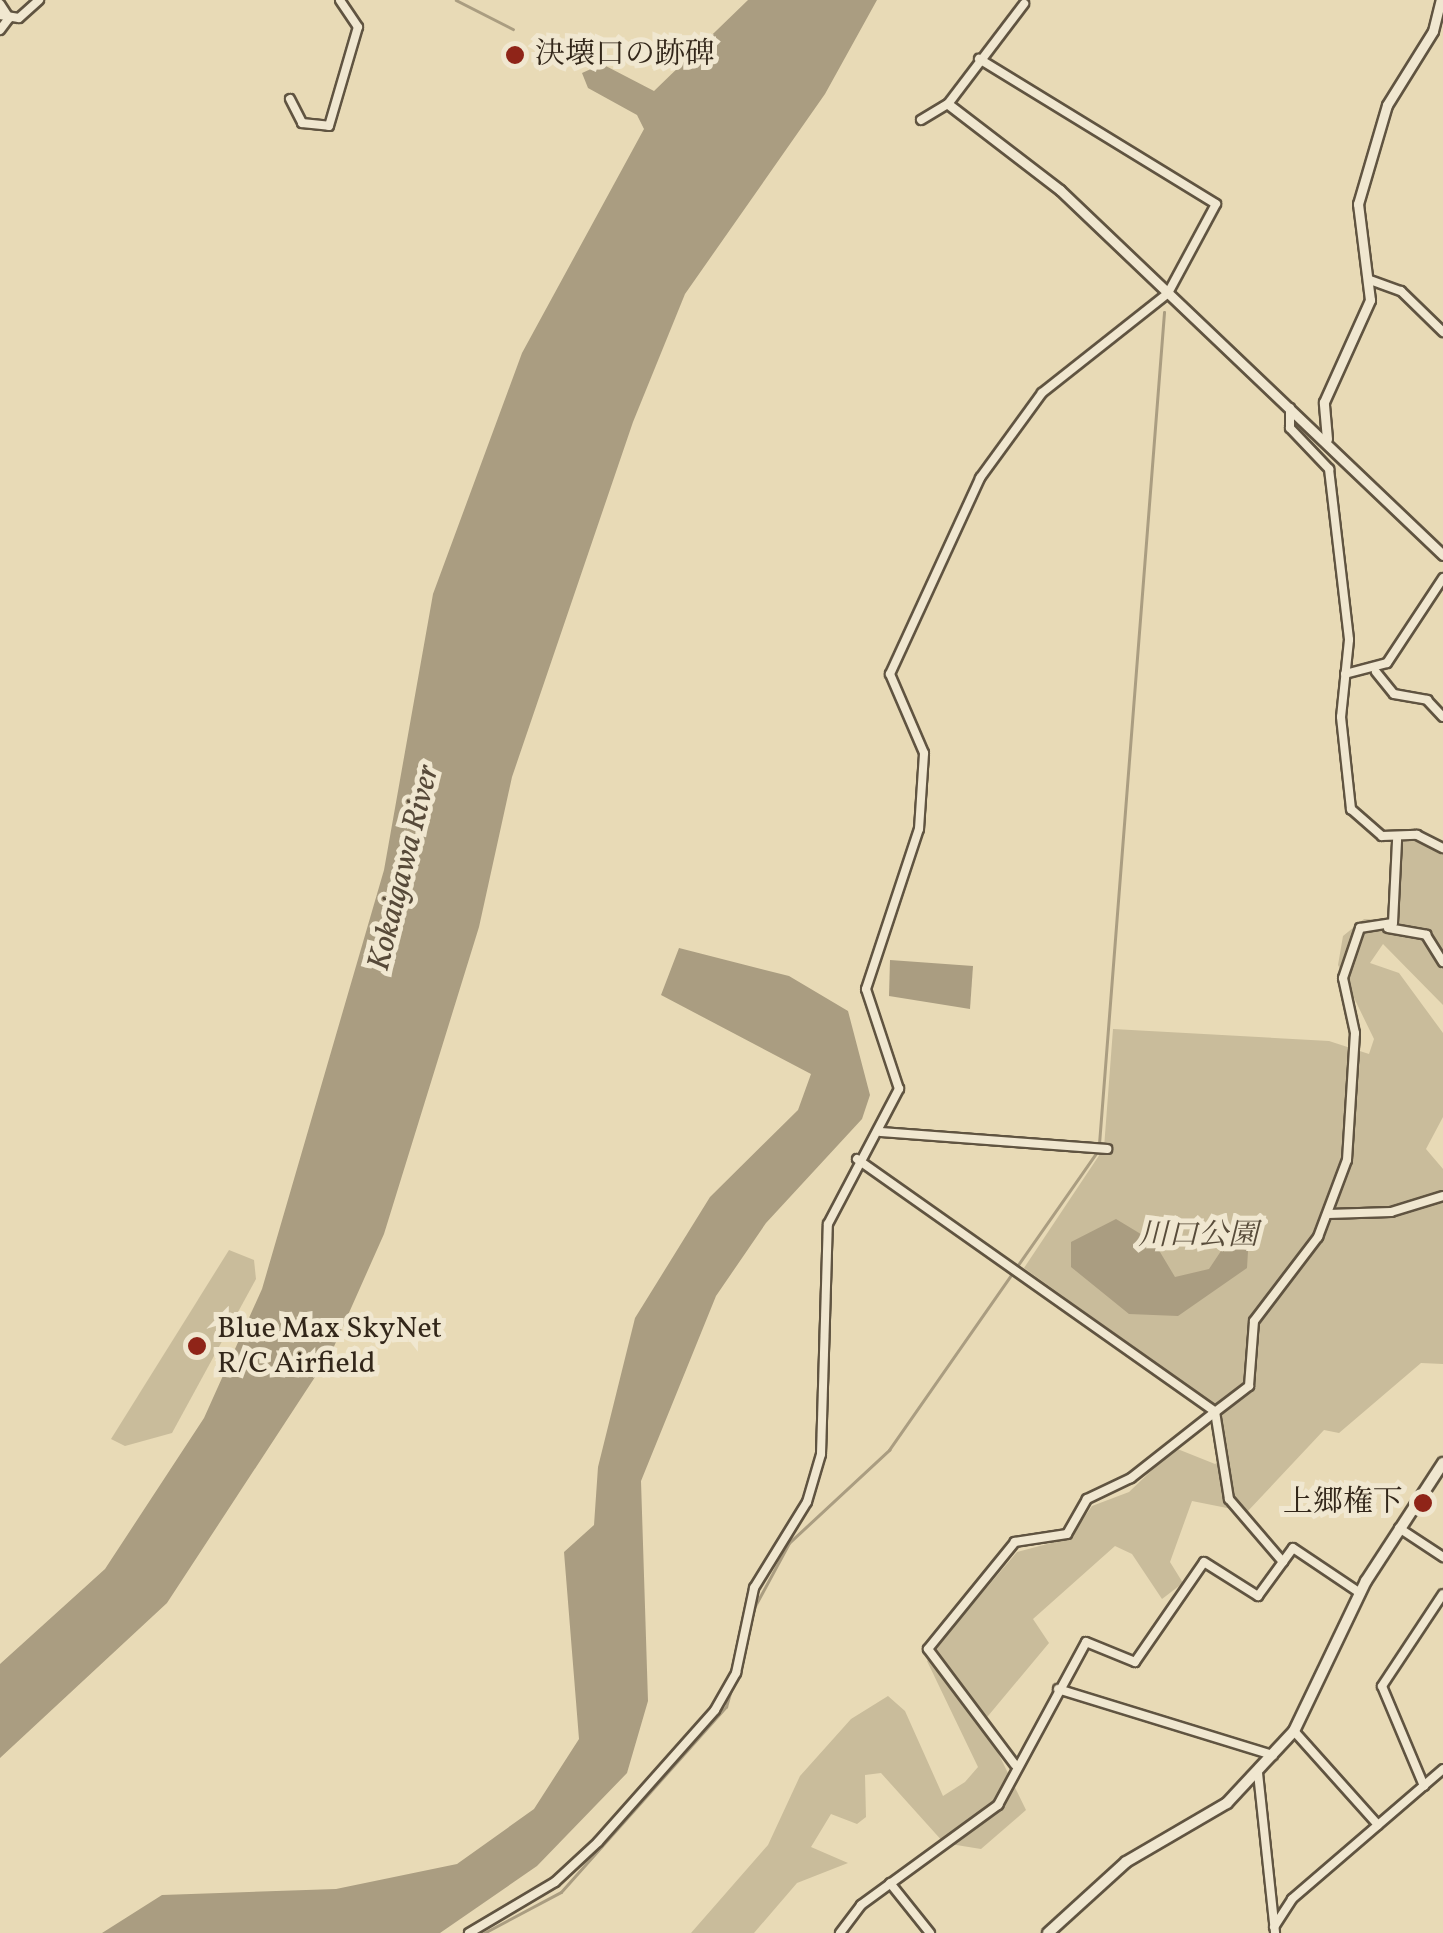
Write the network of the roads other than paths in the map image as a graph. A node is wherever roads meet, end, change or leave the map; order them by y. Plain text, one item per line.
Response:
1 (39, 0) edge
2 (340, 0) edge
3 (1441, 0) edge
4 (0, 4) edge
5 (1024, 4) dead end
6 (5, 17) edge
7 (0, 30) edge
8 (979, 60) junction
9 (290, 99) dead end
10 (948, 104) junction
11 (920, 120) dead end
12 (1370, 280) junction
13 (1168, 293) junction
14 (1443, 332) edge
15 (1290, 408) junction
16 (1330, 446) junction
17 (1443, 556) edge
18 (1443, 578) edge
19 (1376, 672) junction
20 (1345, 674) junction
21 (1443, 718) edge
22 (1397, 840) junction
23 (1443, 848) edge
24 (1387, 928) junction
25 (1443, 962) edge
26 (881, 1132) junction
27 (1108, 1149) dead end
28 (857, 1159) junction
29 (1443, 1196) edge
30 (1328, 1214) junction
31 (1215, 1412) junction
32 (1443, 1462) edge
33 (1399, 1528) junction
34 (1443, 1556) edge
35 (1283, 1562) junction
36 (1360, 1593) junction
37 (1443, 1594) edge
38 (1058, 1688) junction
39 (1294, 1730) junction
40 (1273, 1756) junction
41 (1015, 1765) junction
42 (1443, 1769) edge
43 (1258, 1773) junction
44 (1424, 1786) junction
45 (1378, 1825) junction
46 (890, 1883) junction
47 (1275, 1930) edge
48 (468, 1933) edge
49 (840, 1933) edge
50 (930, 1933) edge
51 (1048, 1933) edge

1 - 6 street
2 - 9 street
3 - 12 street
4 - 6 street
5 - 8 street
6 - 7 street
8 - 10 street
8 - 13 street
10 - 11 street
10 - 13 street
12 - 14 street
12 - 16 street
13 - 15 street
13 - 26 street
15 - 16 street
15 - 20 street
16 - 17 street
18 - 19 street
19 - 20 street
19 - 21 street
20 - 22 street
22 - 23 street
22 - 24 street
24 - 25 street
24 - 30 street
26 - 27 street
26 - 28 street
28 - 31 street
28 - 48 street
29 - 30 street
30 - 31 street
31 - 35 street
31 - 41 street
32 - 33 main road
33 - 34 street
33 - 36 main road
35 - 36 street
35 - 38 street
36 - 39 main road
37 - 44 street
38 - 40 street
38 - 41 street
39 - 40 main road
39 - 45 street
40 - 43 main road
41 - 46 street
42 - 44 street
43 - 47 street
43 - 51 main road
44 - 45 street
45 - 47 street
46 - 49 street
46 - 50 street

